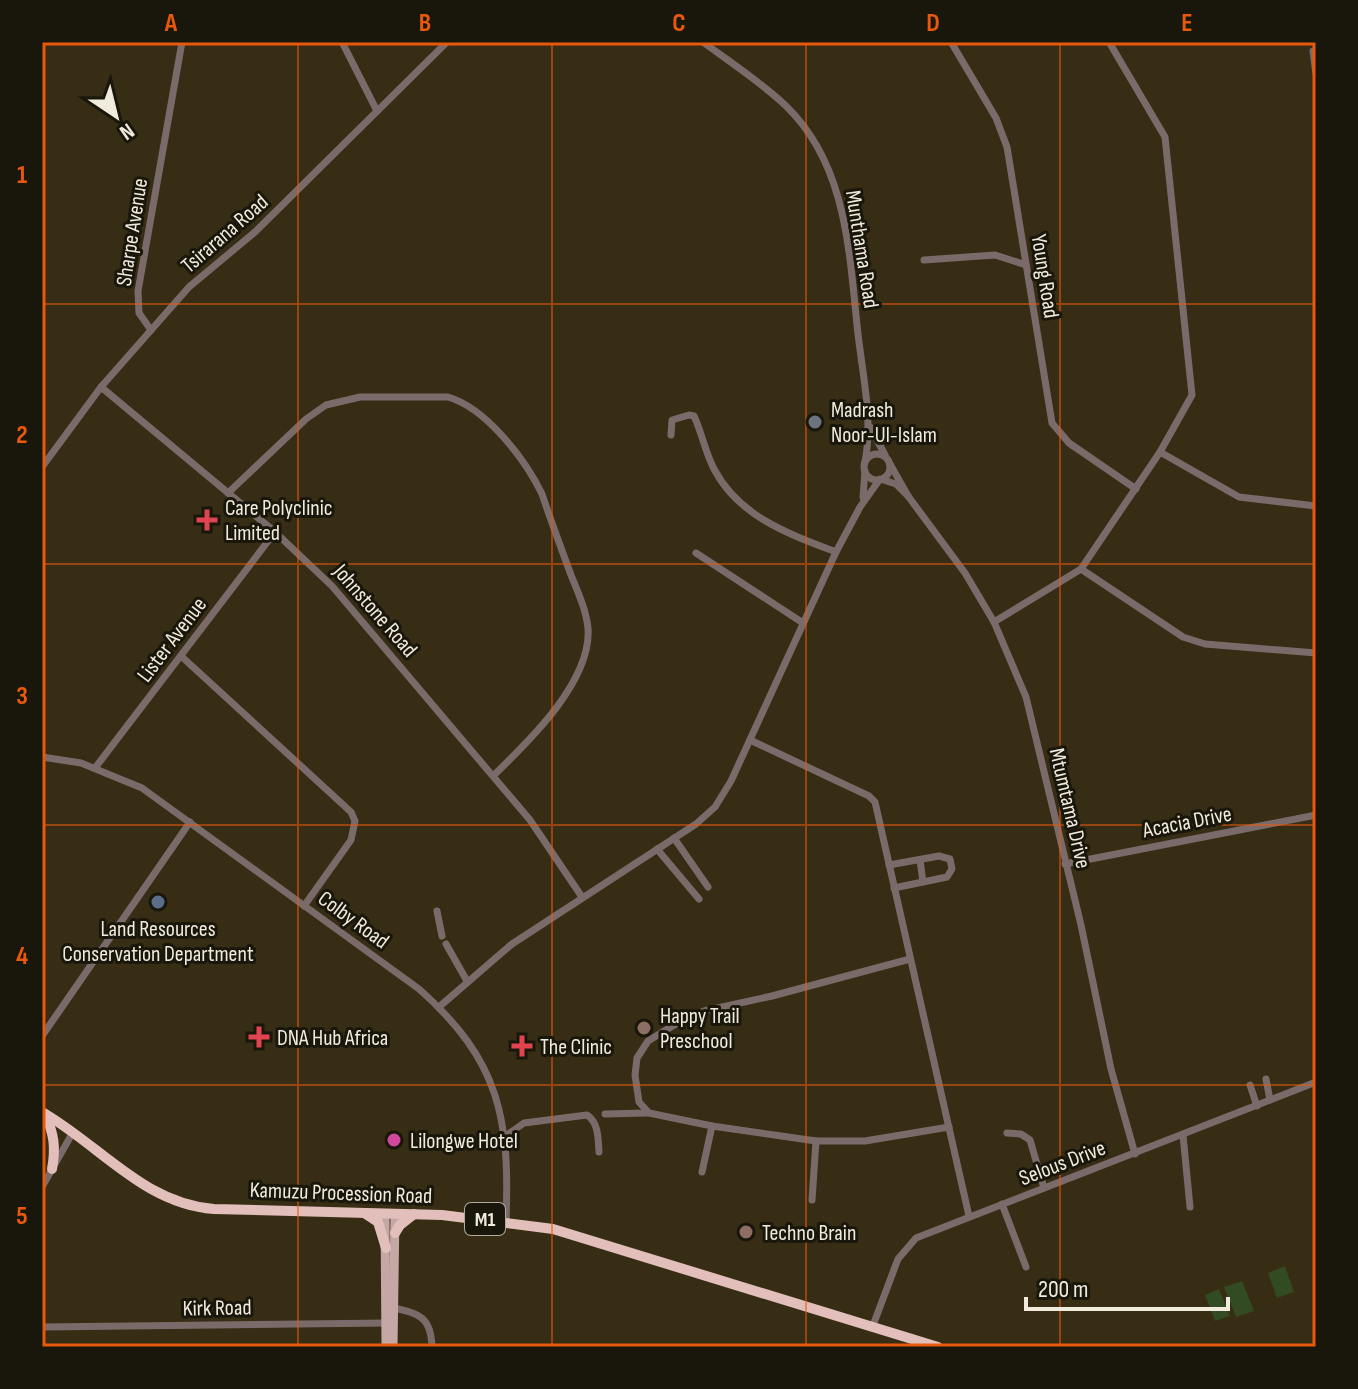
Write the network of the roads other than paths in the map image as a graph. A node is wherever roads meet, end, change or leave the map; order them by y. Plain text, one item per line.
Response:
1 (182, 42) edge
2 (342, 42) edge
3 (447, 42) edge
4 (703, 42) edge
5 (951, 42) edge
6 (1109, 42) edge
7 (1313, 51) dead end
8 (1316, 74) edge
9 (377, 111) junction
10 (924, 260) dead end
11 (1026, 265) junction
12 (151, 330) junction
13 (101, 387) junction
14 (868, 421) junction
15 (671, 435) dead end
16 (1160, 452) junction
17 (888, 460) junction
18 (42, 467) edge
19 (865, 467) junction
20 (880, 479) junction
21 (1136, 489) junction
22 (228, 493) junction
23 (908, 496) junction
24 (1316, 506) edge
25 (860, 507) junction
26 (275, 532) junction
27 (836, 552) junction
28 (696, 553) dead end
29 (1081, 569) junction
30 (994, 622) junction
31 (803, 623) junction
32 (1316, 653) edge
33 (181, 656) junction
34 (750, 740) junction
35 (42, 757) edge
36 (95, 768) junction
37 (494, 775) junction
38 (1316, 815) edge
39 (190, 822) junction
40 (674, 838) junction
41 (657, 849) junction
42 (920, 860) junction
43 (1065, 864) junction
44 (889, 865) junction
45 (923, 882) junction
46 (708, 887) dead end
47 (894, 888) junction
48 (582, 897) junction
49 (699, 899) dead end
50 (304, 906) junction
51 (437, 911) dead end
52 (910, 959) junction
53 (467, 981) junction
54 (439, 1007) junction
55 (42, 1036) edge
56 (1266, 1079) dead end
57 (1316, 1082) edge
58 (1250, 1085) dead end
59 (1270, 1100) junction
60 (1257, 1106) junction
61 (43, 1113) edge
62 (649, 1113) junction
63 (605, 1114) dead end
64 (712, 1126) junction
65 (949, 1127) junction
66 (73, 1132) junction
67 (1007, 1133) dead end
68 (1183, 1135) junction
69 (504, 1137) junction
70 (816, 1141) junction
71 (599, 1152) dead end
72 (1135, 1154) junction
73 (52, 1169) junction
74 (702, 1172) dead end
75 (42, 1187) edge
76 (1044, 1188) junction
77 (812, 1200) dead end
78 (1002, 1204) junction
79 (1190, 1207) dead end
80 (364, 1213) junction
81 (390, 1214) junction
82 (414, 1214) junction
83 (969, 1216) junction
84 (506, 1222) junction
85 (395, 1233) junction
86 (386, 1248) junction
87 (1026, 1267) dead end
88 (389, 1306) junction
89 (389, 1322) junction
90 (42, 1327) edge
91 (872, 1328) junction
92 (386, 1347) edge
93 (393, 1347) edge
94 (432, 1347) edge
95 (938, 1347) edge

1 - 12 street, Sharpe Avenue
2 - 9 street
3 - 9 street, Tsirarana Road
4 - 14 street, Munthama Road
5 - 11 street, Young Road
6 - 16 street
7 - 8 street
9 - 12 street, Tsirarana Road
10 - 11 street
11 - 21 street, Young Road
12 - 13 street, Tsirarana Road
13 - 18 street, Tsirarana Road
13 - 22 street, Johnstone Road
14 - 17 street, Mtumtama Drive
14 - 19 street
15 - 27 street
16 - 21 street
16 - 24 street
17 - 19 street
17 - 20 street
17 - 23 street, Mtumtama Drive
19 - 20 street
19 - 25 street
20 - 23 street
20 - 25 street
21 - 29 street
22 - 26 street, Johnstone Road
22 - 37 street
23 - 30 street, Mtumtama Drive
25 - 27 street
26 - 33 street, Lister Avenue
26 - 37 street, Johnstone Road
27 - 31 street
28 - 31 street
29 - 30 street
29 - 32 street
30 - 43 street, Mtumtama Drive
31 - 34 street
33 - 36 street, Lister Avenue
33 - 50 street
34 - 40 street
34 - 44 street
35 - 36 street, Colby Road
36 - 39 street, Colby Road
37 - 48 street, Johnstone Road
38 - 43 street, Acacia Drive
39 - 50 street, Colby Road
39 - 55 street
40 - 41 street
40 - 46 street
41 - 48 street
41 - 49 street
42 - 44 street
42 - 45 street
42 - 45 street
43 - 72 street, Mtumtama Drive
44 - 47 street
45 - 47 street
47 - 52 street
48 - 53 street
50 - 54 street, Colby Road
51 - 53 street
52 - 62 street
52 - 65 street
53 - 54 street
54 - 69 street, Colby Road
56 - 59 street
57 - 59 street, Selous Drive
58 - 60 street
59 - 60 street, Selous Drive
60 - 68 street, Selous Drive
61 - 66 highway, Kamuzu Procession Road / M1
61 - 73 highway
62 - 63 street
62 - 64 street
64 - 70 street
64 - 74 street
65 - 70 street
65 - 83 street
66 - 73 street
66 - 80 highway, Kamuzu Procession Road / M1
67 - 76 street
68 - 72 street, Selous Drive
68 - 79 street
69 - 71 street
69 - 84 street, Colby Road
70 - 77 street
72 - 76 street, Selous Drive
73 - 75 street
76 - 78 street, Selous Drive
78 - 83 street, Selous Drive
78 - 87 street
80 - 81 highway, Kamuzu Procession Road / M1
80 - 86 highway
81 - 82 highway, Kamuzu Procession Road / M1
81 - 85 main road
81 - 86 main road
82 - 84 highway, Kamuzu Procession Road / M1
82 - 85 highway
83 - 91 street, Selous Drive
84 - 91 highway, Kamuzu Procession Road / M1
85 - 88 main road
86 - 88 main road
88 - 89 main road
88 - 94 street
89 - 90 street, Kirk Road
89 - 92 main road
89 - 93 main road
91 - 95 highway, Kamuzu Procession Road / M1

